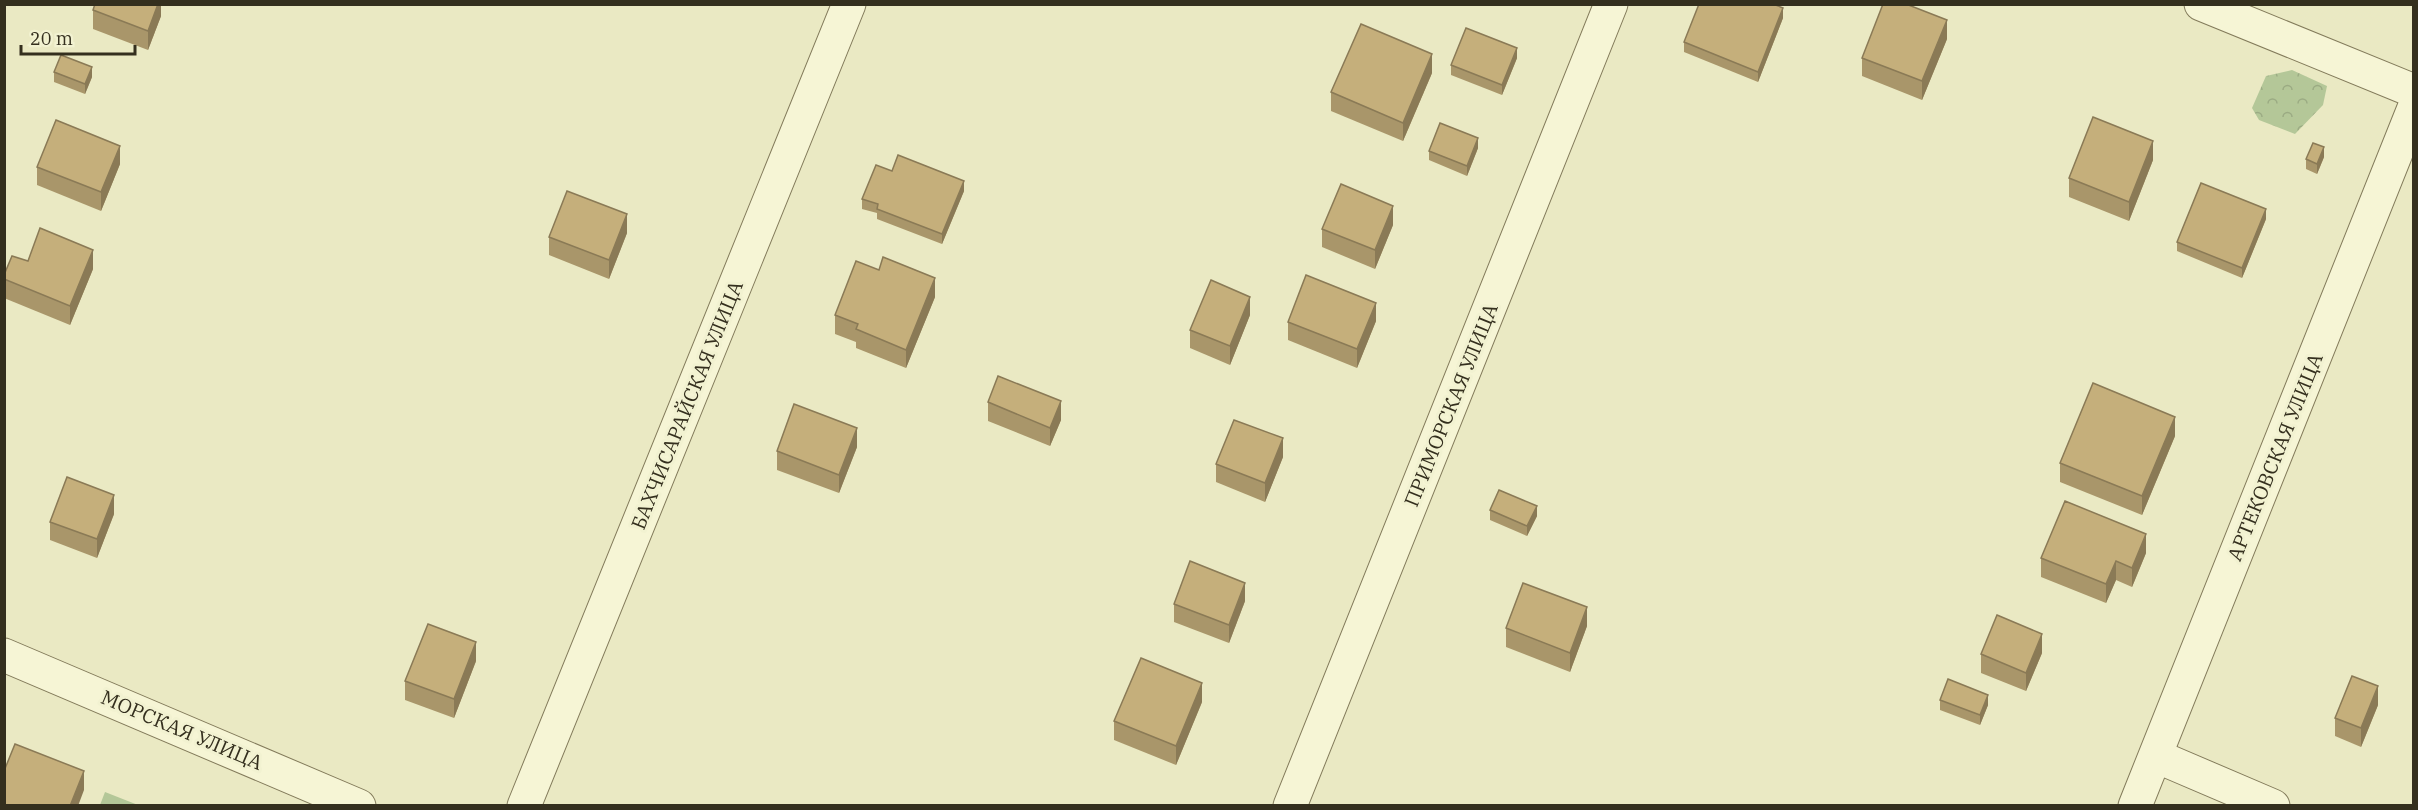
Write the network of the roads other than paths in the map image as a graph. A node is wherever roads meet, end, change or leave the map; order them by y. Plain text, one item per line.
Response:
1 (849, 4) edge
2 (1611, 4) edge
3 (2201, 4) edge
4 (2414, 91) edge
5 (2414, 108) edge
6 (4, 655) edge
7 (2156, 756) junction
8 (359, 806) edge
9 (524, 806) edge
10 (1290, 806) edge
11 (2135, 806) edge
12 (2273, 806) edge

1 - 9 street, БАХЧИСАРАЙСКАЯ УЛИЦА
2 - 10 street, ПРИМОРСКАЯ УЛИЦА
3 - 4 street
5 - 7 street, АРТЕКОВСКАЯ УЛИЦА
6 - 8 street, МОРСКАЯ УЛИЦА
7 - 11 street, АРТЕКОВСКАЯ УЛИЦА
7 - 12 street

